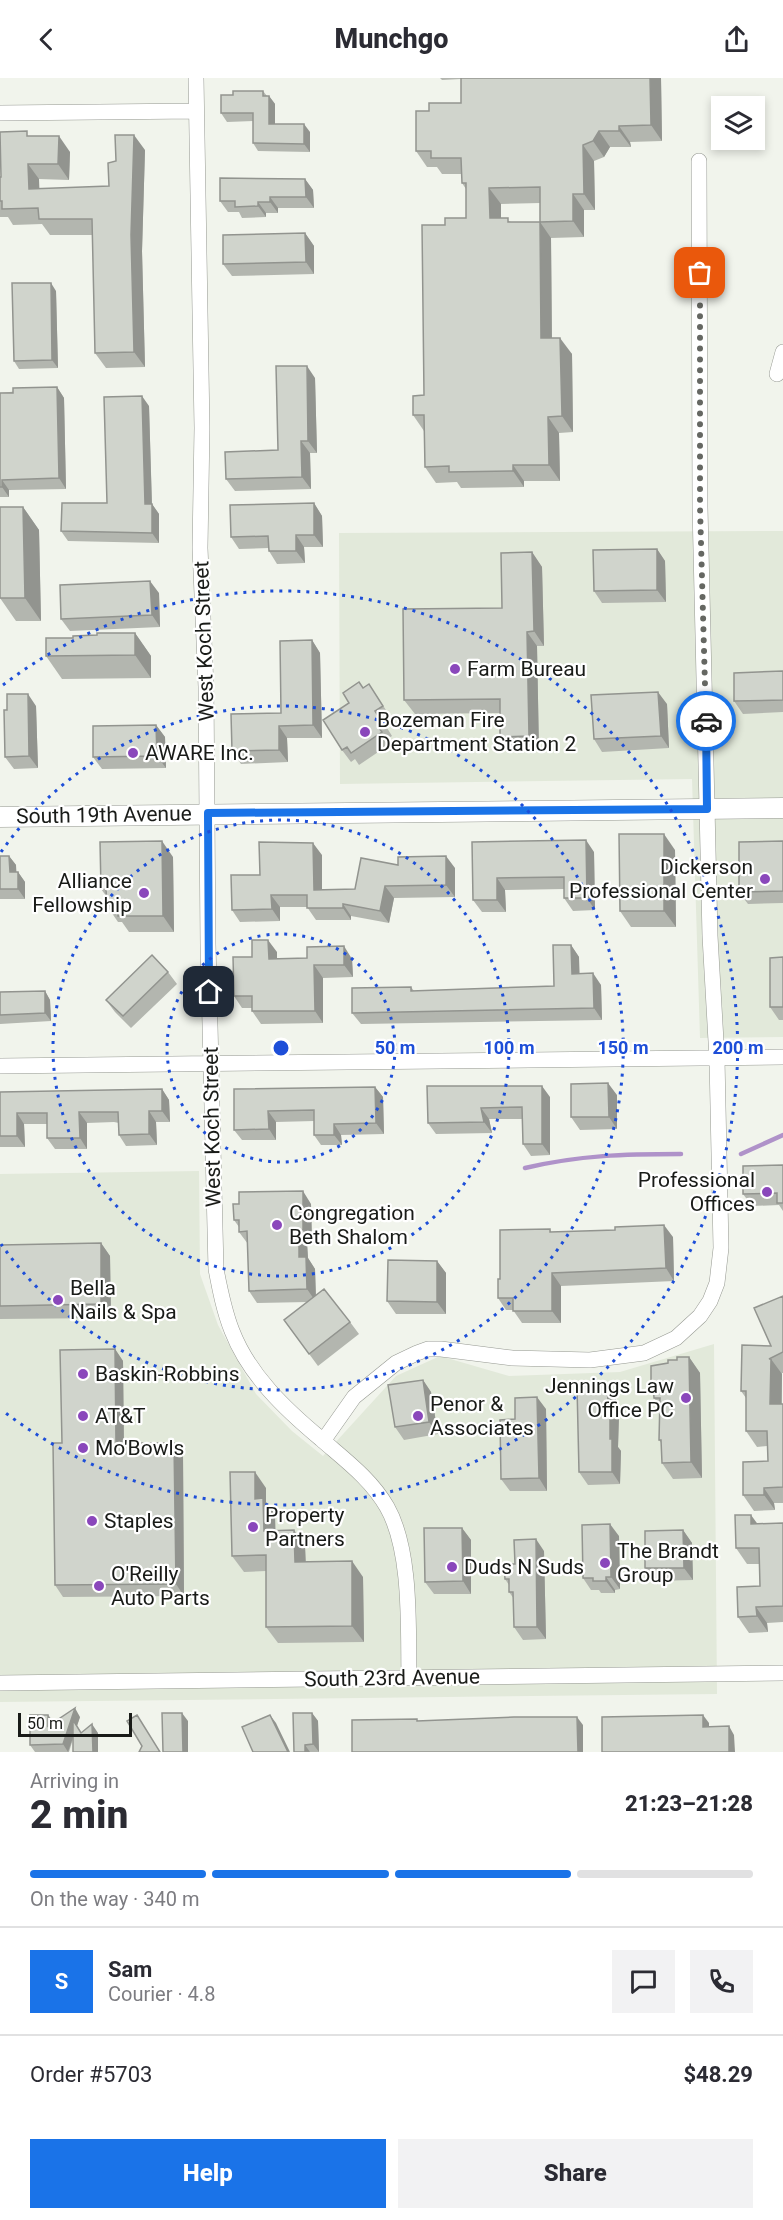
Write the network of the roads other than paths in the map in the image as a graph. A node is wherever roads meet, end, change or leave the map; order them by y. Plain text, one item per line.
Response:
1 (196, 78) edge
2 (196, 111) junction
3 (0, 113) edge
4 (699, 161) dead end
5 (783, 352) edge
6 (777, 374) dead end
7 (783, 808) edge
8 (707, 809) junction
9 (208, 813) junction
10 (0, 817) edge
11 (783, 1057) edge
12 (717, 1059) junction
13 (211, 1064) junction
14 (0, 1066) edge
15 (323, 1441) junction
16 (783, 1673) edge
17 (409, 1678) junction
18 (0, 1683) edge

1 - 2 street, West Koch Street
2 - 3 street
2 - 9 street, West Koch Street
4 - 8 street
5 - 6 street
7 - 8 main road, South 19th Avenue
8 - 9 main road, South 19th Avenue
8 - 12 street
9 - 10 main road, South 19th Avenue
9 - 13 street, West Koch Street
11 - 12 street
12 - 13 street
12 - 15 street
13 - 14 street
13 - 15 street, West Koch Street
15 - 17 street, West Koch Street
16 - 17 street, South 23rd Avenue
17 - 18 street, South 23rd Avenue

